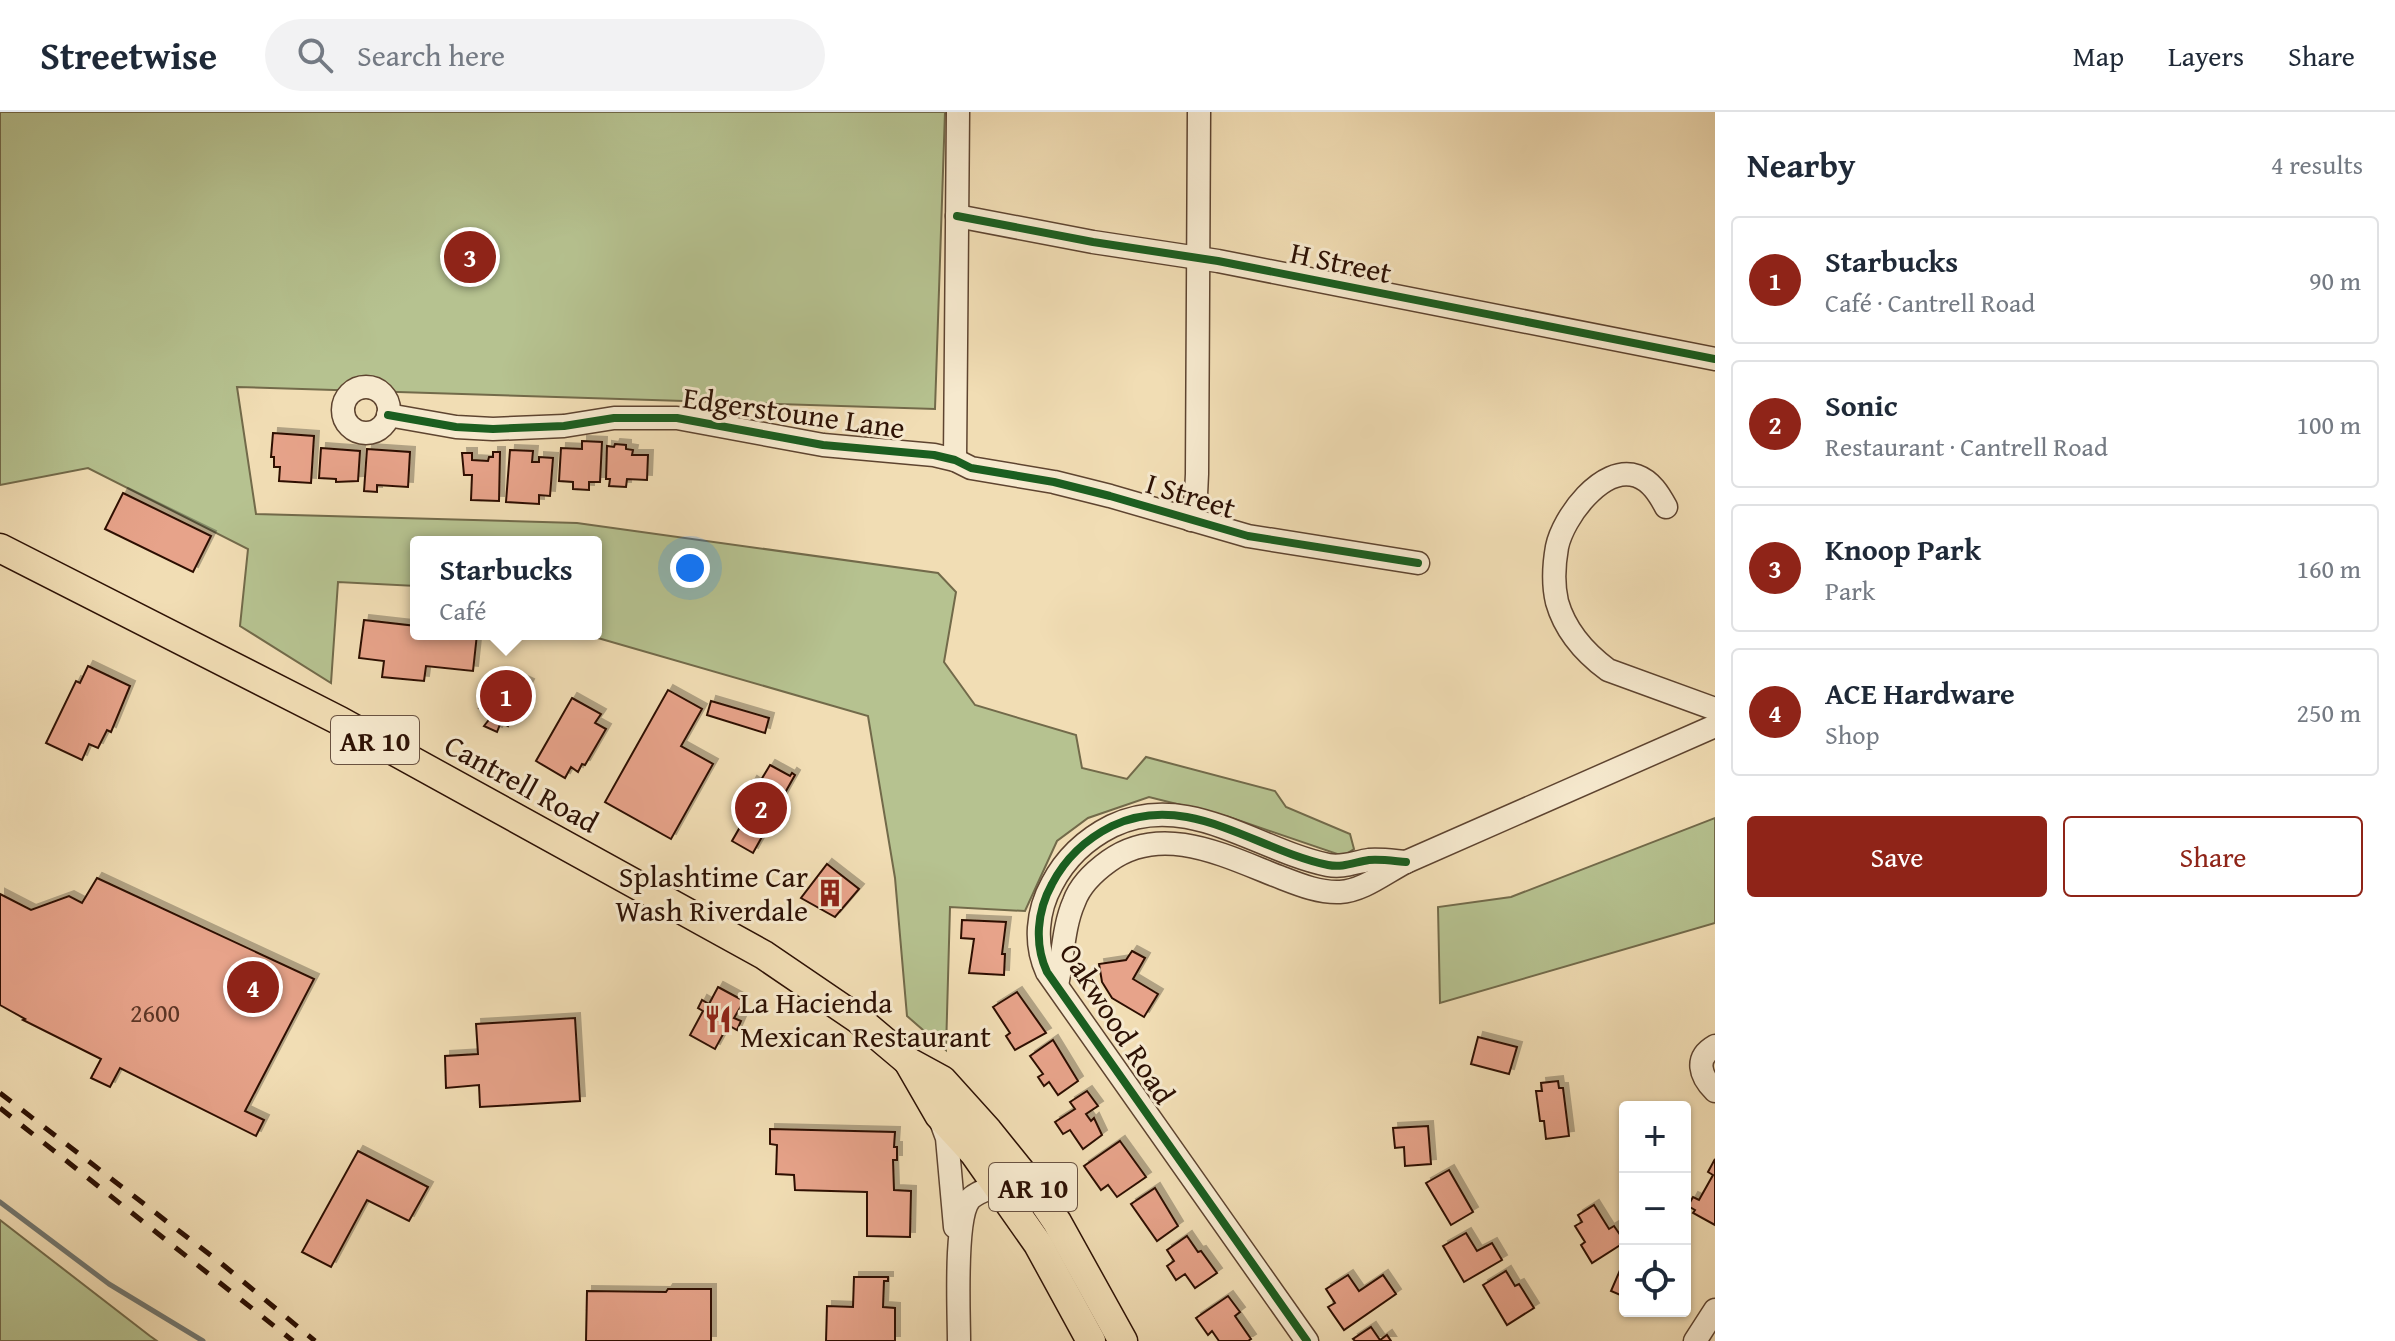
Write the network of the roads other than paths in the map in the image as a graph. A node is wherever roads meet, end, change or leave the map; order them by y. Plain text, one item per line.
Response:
1 (958, 112) edge
2 (1199, 112) edge
3 (957, 216) junction
4 (1199, 260) junction
5 (1715, 359) edge
6 (388, 415) dead end
7 (955, 460) junction
8 (1666, 507) dead end
9 (1191, 520) junction
10 (0, 548) edge
11 (1418, 563) dead end
12 (1715, 709) edge
13 (1715, 726) edge
14 (1715, 1046) edge
15 (909, 1062) junction
16 (1715, 1091) edge
17 (939, 1115) junction
18 (998, 1185) junction
19 (960, 1256) junction
20 (1715, 1310) edge
21 (959, 1341) edge
22 (1091, 1341) edge
23 (1123, 1341) edge
24 (1307, 1341) edge
25 (1695, 1341) edge

1 - 3 street
2 - 4 street
3 - 4 street, H Street
3 - 7 street
4 - 5 street, H Street
4 - 9 street
6 - 7 street, Edgerstoune Lane
7 - 9 street, I Street
8 - 12 street
9 - 11 street, I Street
10 - 15 main road, Cantrell Road / AR 10
13 - 24 street, Oakwood Road
14 - 16 street
15 - 17 main road, Cantrell Road / AR 10
15 - 23 main road, Cantrell Road / AR 10
17 - 18 main road, Cantrell Road / AR 10
17 - 19 street
18 - 19 street
18 - 22 main road, Cantrell Road / AR 10
19 - 21 street
20 - 25 street

